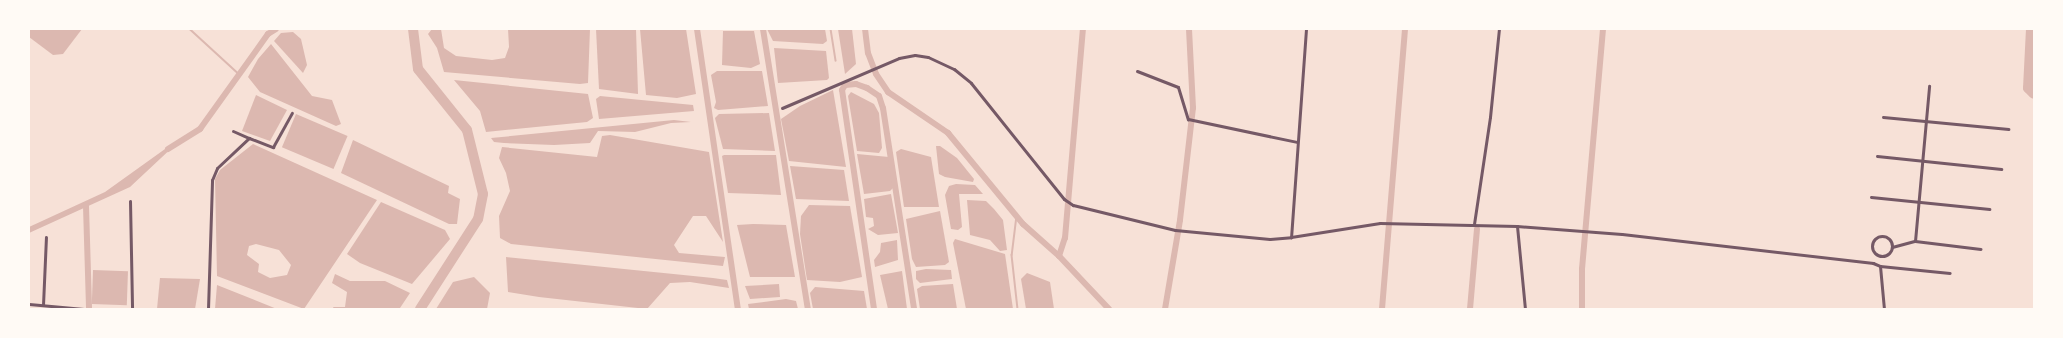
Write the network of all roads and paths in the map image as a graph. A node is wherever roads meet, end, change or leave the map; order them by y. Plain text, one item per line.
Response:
1 (1306, 29) edge
2 (1499, 29) edge
3 (1137, 71) dead end
4 (1929, 86) dead end
5 (782, 108) dead end
6 (292, 113) dead end
7 (1883, 117) dead end
8 (1926, 122) junction
9 (2008, 130) dead end
10 (233, 131) dead end
11 (248, 138) junction
12 (1297, 142) junction
13 (1877, 156) dead end
14 (1923, 161) junction
15 (2001, 169) dead end
16 (1871, 197) dead end
17 (130, 201) dead end
18 (1920, 202) junction
19 (1988, 209) dead end
20 (1474, 224) junction
21 (1517, 226) junction
22 (46, 237) dead end
23 (1291, 238) junction
24 (1915, 241) junction
25 (1892, 247) junction
26 (1981, 249) dead end
27 (1881, 256) junction
28 (1879, 265) junction
29 (1950, 273) dead end
30 (29, 304) edge
31 (43, 305) junction
32 (77, 308) edge
33 (84, 309) edge
34 (132, 309) edge
35 (208, 309) edge
36 (1525, 309) edge
37 (1884, 309) edge

1 - 12 street
2 - 20 street
3 - 12 street
4 - 8 street
5 - 23 street
6 - 11 street
7 - 8 street
8 - 9 street
8 - 14 street
10 - 11 street
11 - 35 street
12 - 23 street
13 - 14 street
14 - 15 street
14 - 18 street
16 - 18 street
17 - 34 street
18 - 19 street
18 - 24 street
20 - 21 street
20 - 23 street
21 - 28 street
21 - 36 street
22 - 31 street
24 - 25 street
24 - 26 street
25 - 27 street
25 - 27 street
27 - 28 street
28 - 29 street
28 - 37 street
30 - 31 street
31 - 32 street
32 - 33 street

